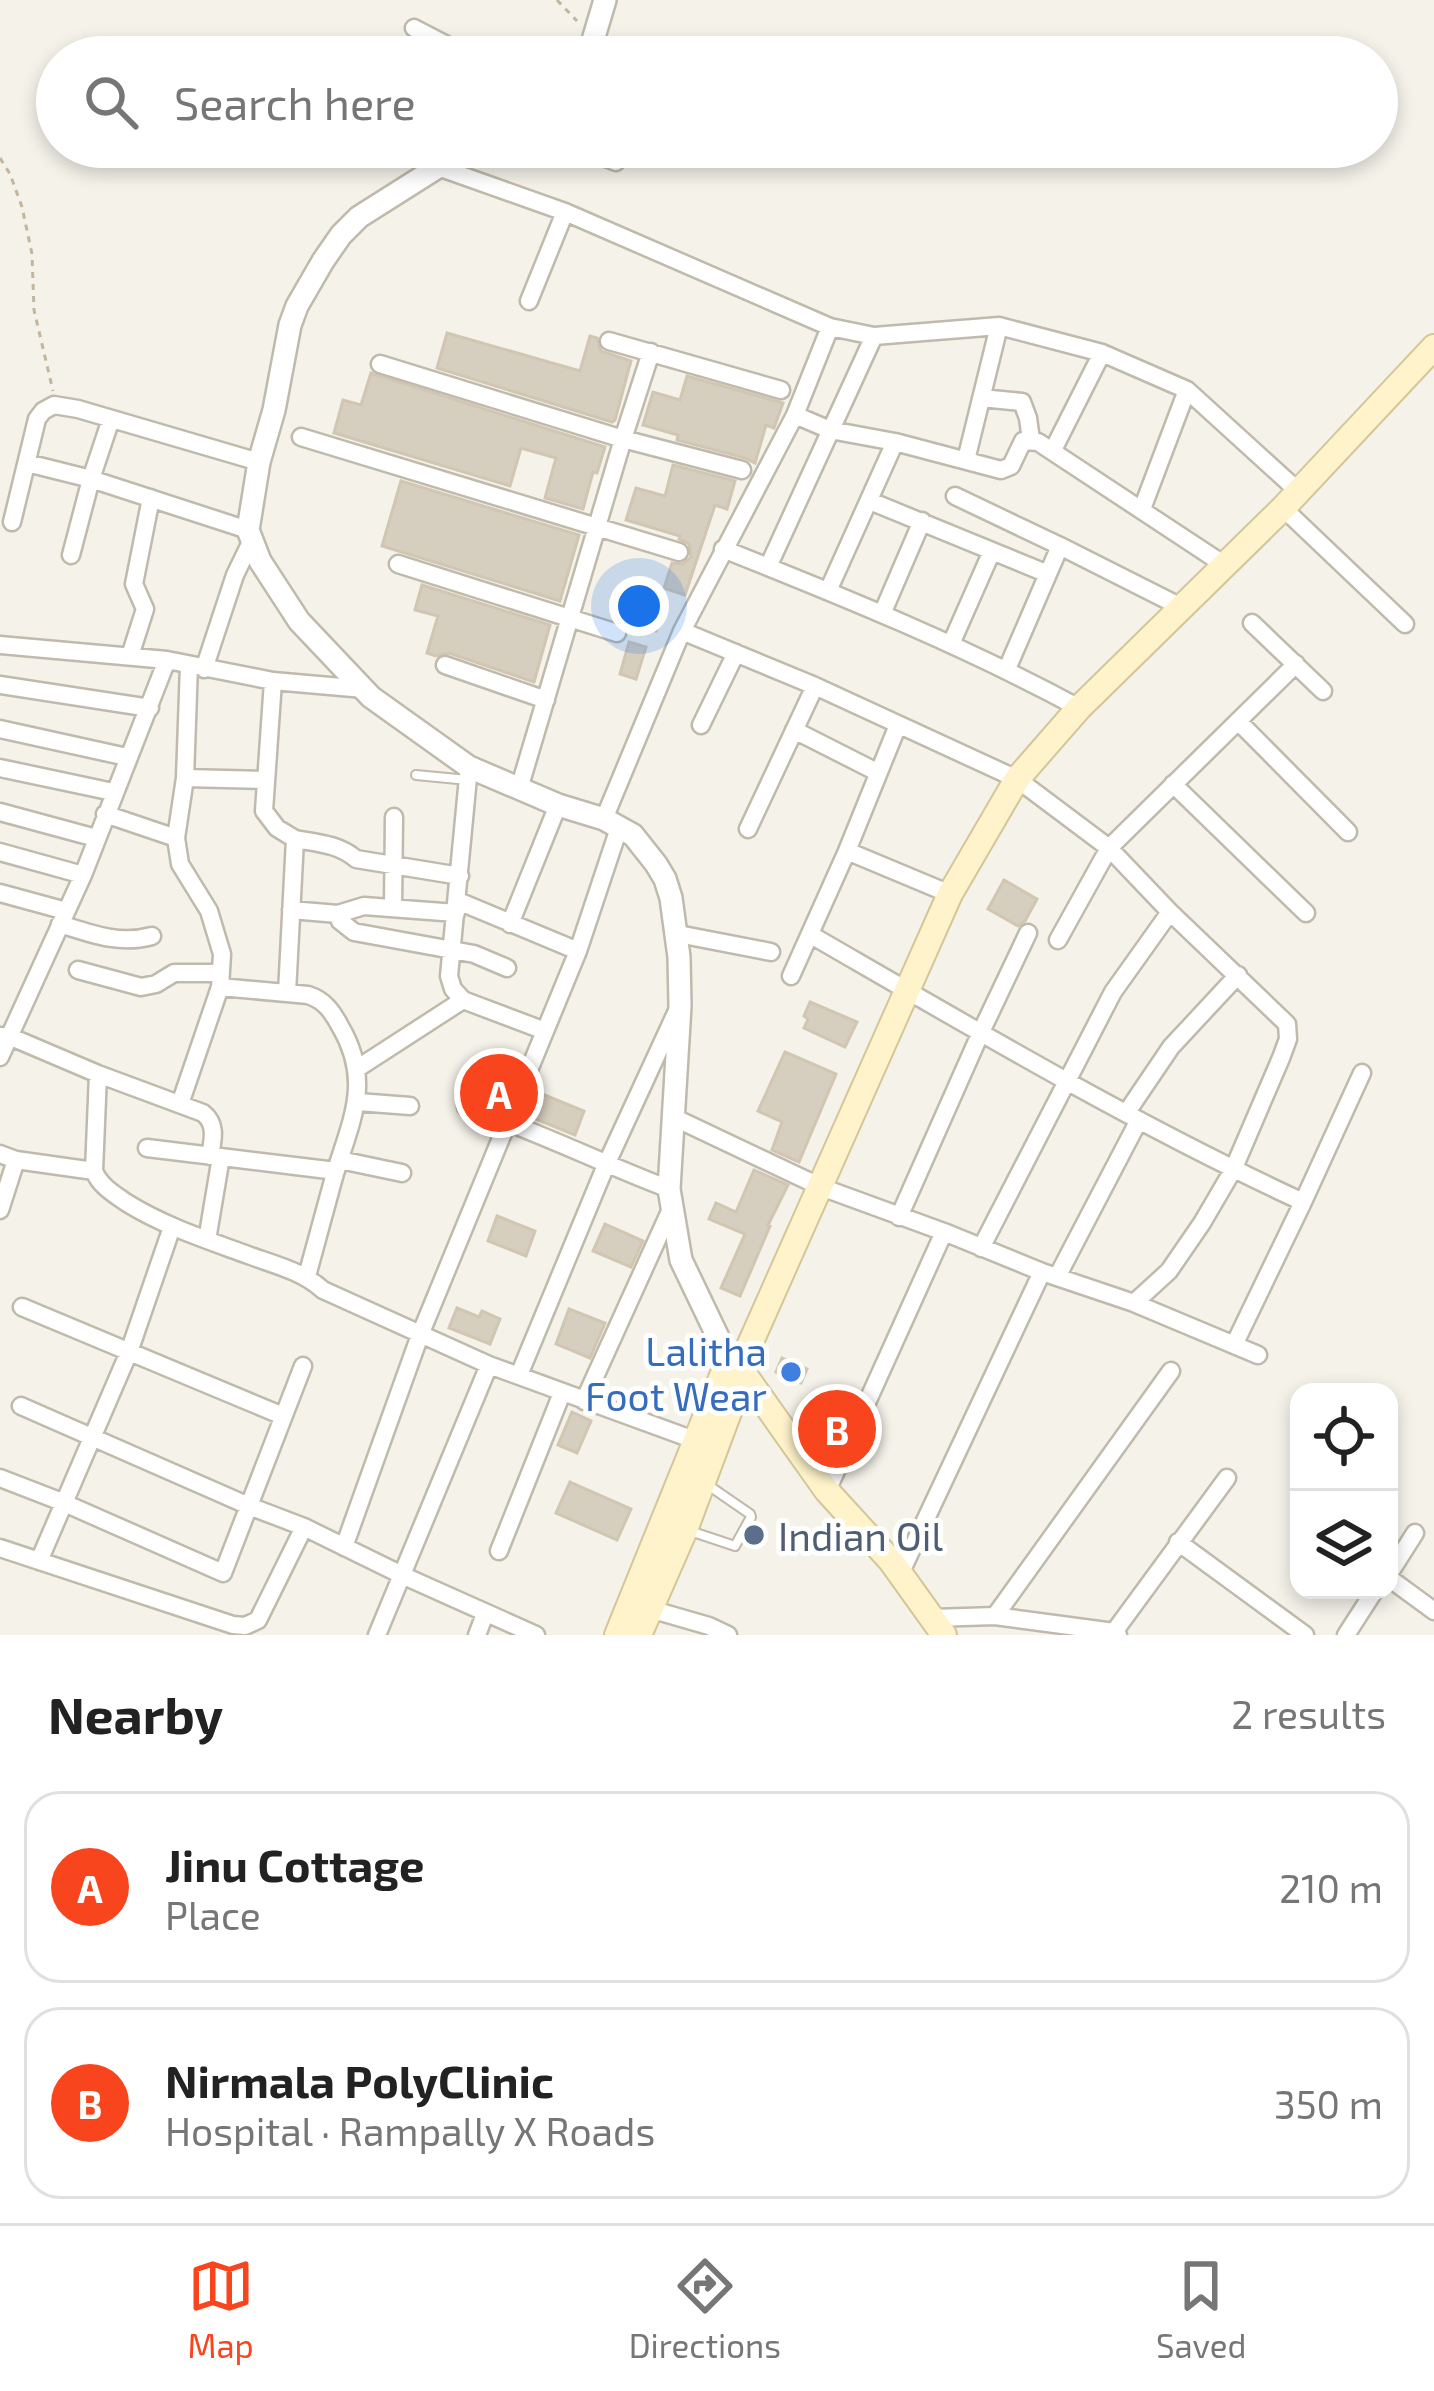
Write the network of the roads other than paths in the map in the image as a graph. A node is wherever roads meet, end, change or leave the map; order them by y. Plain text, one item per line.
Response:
1 (604, 0) edge
2 (414, 28) dead end
3 (429, 36) edge
4 (595, 36) edge
5 (436, 168) edge
6 (441, 168) edge
7 (565, 212) junction
8 (529, 301) dead end
9 (999, 326) junction
10 (830, 327) junction
11 (874, 336) junction
12 (609, 341) dead end
13 (1434, 346) edge
14 (651, 352) junction
15 (1102, 352) junction
16 (380, 364) dead end
17 (1186, 390) junction
18 (781, 391) dead end
19 (981, 398) junction
20 (795, 416) junction
21 (111, 419) junction
22 (830, 430) junction
23 (301, 437) dead end
24 (622, 439) junction
25 (1030, 440) junction
26 (895, 442) junction
27 (1053, 450) junction
28 (966, 460) junction
29 (259, 463) junction
30 (27, 464) junction
31 (742, 470) dead end
32 (91, 479) junction
33 (955, 496) dead end
34 (151, 497) junction
35 (1290, 499) junction
36 (870, 501) junction
37 (1142, 509) junction
38 (922, 521) junction
39 (11, 523) dead end
40 (597, 526) junction
41 (249, 536) junction
42 (1060, 546) junction
43 (723, 549) junction
44 (992, 551) junction
45 (679, 552) dead end
46 (70, 555) dead end
47 (398, 564) dead end
48 (1223, 564) junction
49 (768, 567) junction
50 (1048, 574) junction
51 (828, 591) junction
52 (1181, 607) junction
53 (882, 614) junction
54 (571, 619) junction
55 (1252, 623) dead end
56 (1405, 624) dead end
57 (682, 631) junction
58 (617, 633) dead end
59 (951, 644) junction
60 (0, 646) edge
61 (736, 653) junction
62 (130, 656) junction
63 (167, 660) junction
64 (446, 664) dead end
65 (1296, 664) junction
66 (196, 667) junction
67 (1007, 669) junction
68 (273, 681) junction
69 (0, 685) edge
70 (814, 686) junction
71 (364, 689) junction
72 (1323, 691) dead end
73 (546, 700) junction
74 (150, 708) junction
75 (1079, 708) junction
76 (1238, 721) junction
77 (700, 725) dead end
78 (898, 725) junction
79 (0, 729) edge
80 (794, 730) junction
81 (127, 757) junction
82 (0, 768) edge
83 (877, 772) junction
84 (469, 774) junction
85 (416, 775) dead end
86 (185, 778) junction
87 (1017, 779) junction
88 (265, 780) junction
89 (1172, 784) junction
90 (519, 789) junction
91 (113, 792) junction
92 (558, 805) junction
93 (0, 812) edge
94 (105, 814) junction
95 (394, 817) dead end
96 (611, 823) junction
97 (748, 829) dead end
98 (1348, 832) dead end
99 (96, 838) junction
100 (176, 838) junction
101 (296, 839) junction
102 (1109, 848) junction
103 (847, 850) junction
104 (0, 852) edge
105 (393, 866) junction
106 (82, 875) junction
107 (460, 876) junction
108 (0, 893) edge
109 (950, 894) junction
110 (457, 907) junction
111 (393, 908) junction
112 (291, 910) junction
113 (1170, 912) junction
114 (338, 914) junction
115 (1306, 914) dead end
116 (63, 918) junction
117 (510, 924) junction
118 (1028, 933) dead end
119 (678, 934) junction
120 (811, 935) junction
121 (152, 936) dead end
122 (1058, 940) dead end
123 (451, 950) junction
124 (578, 951) junction
125 (771, 952) dead end
126 (507, 968) dead end
127 (78, 970) dead end
128 (1238, 975) junction
129 (791, 976) dead end
130 (220, 980) junction
131 (906, 991) junction
132 (287, 993) junction
133 (463, 1000) junction
134 (680, 1006) junction
135 (545, 1031) junction
136 (980, 1032) junction
137 (5, 1036) edge
138 (0, 1057) edge
139 (358, 1067) junction
140 (1362, 1073) dead end
141 (98, 1074) junction
142 (1066, 1080) junction
143 (358, 1102) junction
144 (180, 1104) junction
145 (410, 1106) dead end
146 (466, 1106) dead end
147 (1133, 1116) junction
148 (673, 1117) junction
149 (509, 1121) junction
150 (147, 1148) dead end
151 (216, 1156) junction
152 (8, 1157) edge
153 (606, 1165) junction
154 (338, 1166) junction
155 (1234, 1170) junction
156 (94, 1171) junction
157 (402, 1172) dead end
158 (821, 1187) junction
159 (670, 1199) junction
160 (1304, 1202) junction
161 (0, 1210) edge
162 (898, 1217) junction
163 (172, 1226) junction
164 (944, 1232) junction
165 (207, 1240) junction
166 (981, 1248) junction
167 (1050, 1275) junction
168 (307, 1276) junction
169 (1134, 1304) junction
170 (22, 1307) dead end
171 (419, 1335) junction
172 (1234, 1345) junction
173 (129, 1352) junction
174 (1258, 1355) dead end
175 (489, 1365) junction
176 (303, 1366) dead end
177 (737, 1368) junction
178 (1171, 1371) dead end
179 (519, 1375) junction
180 (562, 1393) junction
181 (584, 1401) junction
182 (21, 1406) dead end
183 (283, 1416) junction
184 (94, 1438) junction
185 (697, 1441) junction
186 (0, 1478) edge
187 (1227, 1478) dead end
188 (704, 1482) junction
189 (827, 1491) junction
190 (62, 1502) junction
191 (249, 1506) junction
192 (304, 1527) junction
193 (686, 1530) junction
194 (1415, 1533) dead end
195 (1178, 1542) junction
196 (344, 1547) junction
197 (0, 1549) edge
198 (499, 1551) dead end
199 (39, 1561) junction
200 (1398, 1561) edge
201 (900, 1574) junction
202 (404, 1576) junction
203 (1398, 1583) edge
204 (1369, 1599) edge
205 (650, 1609) junction
206 (1434, 1611) edge
207 (485, 1614) junction
208 (994, 1616) junction
209 (938, 1626) edge
210 (1081, 1631) edge
211 (1116, 1634) edge
212 (377, 1635) edge
213 (477, 1635) edge
214 (536, 1635) edge
215 (617, 1635) edge
216 (639, 1635) edge
217 (728, 1635) edge
218 (1305, 1635) edge
219 (1346, 1635) edge

1 - 4 street
2 - 3 street
5 - 29 street
6 - 7 street
7 - 8 street
7 - 10 street
9 - 11 street
9 - 15 street
9 - 19 street
10 - 11 street
10 - 20 street
11 - 22 street
12 - 14 street
13 - 35 main road
14 - 18 street
14 - 24 street
15 - 17 street
15 - 27 street
16 - 24 street
17 - 35 street
17 - 37 street
19 - 25 street
19 - 28 street
20 - 22 street
20 - 43 street
21 - 29 street
21 - 30 street
21 - 32 street
22 - 26 street
22 - 49 street
23 - 40 street
24 - 31 street
24 - 40 street
25 - 27 street
25 - 28 street
26 - 28 street
26 - 36 street
27 - 37 street
29 - 41 street
30 - 32 street
30 - 39 street
32 - 34 street
32 - 46 street
33 - 42 street
34 - 41 street
34 - 62 street
35 - 48 main road
35 - 56 street
36 - 38 street
36 - 51 street
37 - 48 street
38 - 44 street
38 - 53 street
40 - 45 street
40 - 54 street
41 - 66 street
41 - 71 street
42 - 50 street
42 - 52 street
43 - 49 street
43 - 57 street
44 - 50 street
44 - 59 street
47 - 54 street
48 - 52 main road
49 - 51 street
50 - 67 street
51 - 53 street
52 - 75 main road
53 - 59 street
54 - 58 street
54 - 73 street
55 - 65 street
57 - 61 street
57 - 96 street
59 - 67 street
60 - 62 street
61 - 70 street
61 - 77 street
62 - 63 street
63 - 66 street
63 - 74 street
64 - 73 street
65 - 72 street
65 - 76 street
66 - 68 street
66 - 86 street
67 - 75 street
68 - 71 street
68 - 88 street
69 - 74 street
70 - 78 street
70 - 80 street
71 - 84 street
73 - 90 street
74 - 81 street
75 - 87 main road
76 - 89 street
76 - 98 street
78 - 83 street
78 - 87 street
79 - 81 street
80 - 83 street
80 - 97 street
81 - 91 street
82 - 91 street
83 - 103 street
84 - 85 lane
84 - 90 street
84 - 107 street
86 - 88 street
86 - 100 street
87 - 102 street
87 - 109 main road
88 - 101 street
89 - 102 street
89 - 115 street
90 - 92 street
91 - 94 street
92 - 96 street
92 - 117 street
93 - 99 street
94 - 99 street
94 - 100 street
95 - 105 street
96 - 119 street
96 - 124 street
99 - 106 street
100 - 130 street
101 - 105 street
101 - 112 street
102 - 113 street
102 - 122 street
103 - 109 street
103 - 120 street
104 - 106 street
105 - 107 street
105 - 111 street
106 - 116 street
107 - 110 street
108 - 116 street
109 - 131 main road
110 - 111 street
110 - 117 street
110 - 123 street
111 - 114 street
112 - 114 street
112 - 132 street
113 - 128 street
113 - 142 street
114 - 123 street
116 - 121 street
116 - 137 street
117 - 124 street
118 - 136 street
119 - 125 street
119 - 134 street
120 - 129 street
120 - 131 street
123 - 126 street
123 - 133 street
124 - 135 street
127 - 130 street
128 - 147 street
128 - 155 street
130 - 132 street
130 - 144 street
131 - 136 street
131 - 158 main road
132 - 139 street
133 - 135 street
133 - 139 street
134 - 148 street
134 - 153 street
135 - 149 street
136 - 142 street
136 - 162 street
137 - 138 street
137 - 141 street
139 - 143 street
140 - 160 street
141 - 144 street
141 - 156 street
142 - 147 street
142 - 166 street
143 - 145 street
143 - 154 street
144 - 151 street
146 - 149 street
147 - 155 street
147 - 167 street
148 - 158 street
148 - 159 street
149 - 153 street
149 - 171 street
150 - 151 street
151 - 154 street
151 - 165 street
152 - 156 street
152 - 161 street
153 - 159 street
153 - 179 street
154 - 157 street
154 - 168 street
155 - 160 street
155 - 169 street
156 - 163 street
158 - 162 street
158 - 177 main road
159 - 177 street
159 - 181 street
160 - 172 street
162 - 164 street
163 - 165 street
163 - 173 street
164 - 166 street
164 - 189 street
165 - 168 street
166 - 167 street
167 - 169 street
167 - 201 street
168 - 171 street
169 - 172 street
170 - 173 street
171 - 175 street
171 - 196 street
172 - 174 street
173 - 183 street
173 - 184 street
175 - 179 street
175 - 202 street
176 - 183 street
177 - 185 main road
177 - 188 main road
177 - 189 main road
178 - 208 street
179 - 180 street
180 - 181 street
180 - 198 street
181 - 185 street
182 - 184 street
183 - 191 street
184 - 190 street
184 - 191 street
185 - 215 main road
186 - 190 street
187 - 195 street
188 - 193 main road
188 - 193 lane
189 - 201 main road
190 - 191 street
190 - 199 street
191 - 192 street
192 - 196 street
192 - 199 street
193 - 205 main road
194 - 200 street
195 - 211 street
195 - 218 street
196 - 202 street
197 - 199 street
201 - 209 main road
202 - 207 street
202 - 212 street
203 - 206 street
204 - 219 street
205 - 216 main road
205 - 217 street
207 - 213 street
207 - 214 street
208 - 209 street
208 - 210 street
210 - 211 street

